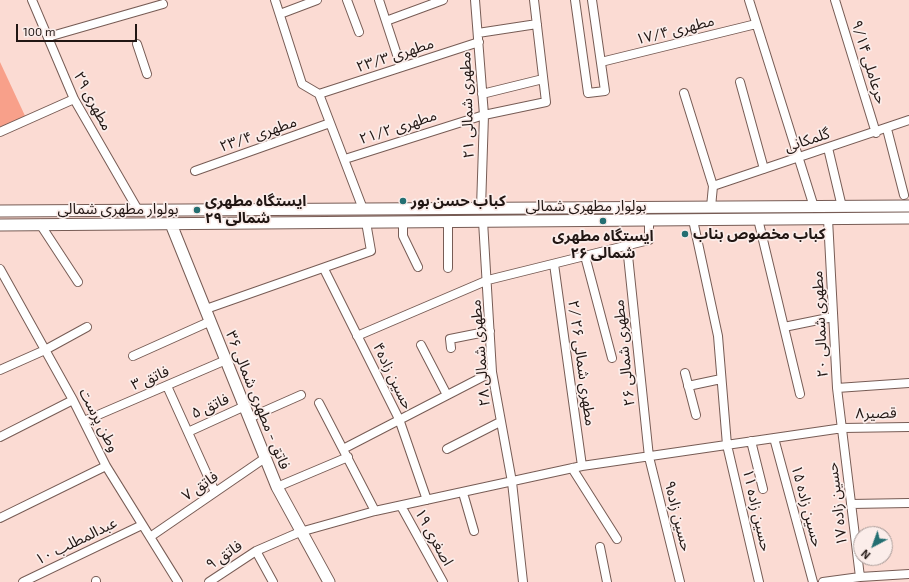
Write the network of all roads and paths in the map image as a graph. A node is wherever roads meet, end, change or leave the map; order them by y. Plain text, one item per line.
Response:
1 (32, 0) edge
2 (275, 0) edge
3 (317, 0) edge
4 (347, 0) edge
5 (379, 0) edge
6 (444, 0) edge
7 (475, 0) edge
8 (534, 0) edge
9 (575, 0) edge
10 (592, 0) edge
11 (749, 0) edge
12 (835, 0) edge
13 (163, 4) dead end
14 (280, 14) junction
15 (386, 21) junction
16 (537, 24) junction
17 (756, 24) junction
18 (359, 32) dead end
19 (478, 33) junction
20 (48, 37) junction
21 (479, 42) junction
22 (137, 44) dead end
23 (601, 62) junction
24 (401, 68) junction
25 (147, 74) dead end
26 (543, 79) junction
27 (740, 82) dead end
28 (684, 93) dead end
29 (319, 94) junction
30 (482, 94) junction
31 (74, 99) junction
32 (484, 115) junction
33 (909, 120) edge
34 (330, 123) junction
35 (887, 129) junction
36 (0, 132) edge
37 (876, 133) junction
38 (828, 148) junction
39 (800, 157) junction
40 (344, 159) junction
41 (764, 169) junction
42 (195, 171) dead end
43 (713, 186) junction
44 (904, 195) dead end
45 (909, 206) edge
46 (711, 207) junction
47 (814, 207) junction
48 (842, 207) junction
49 (481, 208) junction
50 (270, 209) junction
51 (363, 209) junction
52 (138, 210) junction
53 (0, 211) edge
54 (14, 211) junction
55 (758, 219) junction
56 (828, 219) junction
57 (909, 219) edge
58 (649, 220) junction
59 (693, 220) junction
60 (484, 221) junction
61 (366, 222) junction
62 (403, 222) junction
63 (448, 222) junction
64 (270, 223) junction
65 (40, 224) junction
66 (171, 224) junction
67 (0, 225) edge
68 (15, 225) junction
69 (626, 246) junction
70 (586, 256) junction
71 (554, 264) junction
72 (418, 267) dead end
73 (448, 268) dead end
74 (0, 269) edge
75 (324, 269) junction
76 (2, 279) edge
77 (488, 280) junction
78 (78, 282) dead end
79 (206, 308) junction
80 (833, 318) junction
81 (211, 321) junction
82 (87, 327) dead end
83 (784, 327) junction
84 (490, 331) junction
85 (357, 336) junction
86 (421, 345) dead end
87 (451, 348) dead end
88 (45, 350) junction
89 (133, 356) dead end
90 (612, 358) dead end
91 (226, 360) junction
92 (0, 370) edge
93 (492, 372) junction
94 (685, 373) dead end
95 (721, 378) junction
96 (909, 383) edge
97 (167, 386) junction
98 (688, 386) junction
99 (837, 388) junction
100 (800, 394) dead end
101 (302, 395) dead end
102 (447, 395) junction
103 (73, 400) junction
104 (319, 403) dead end
105 (245, 406) junction
106 (696, 415) dead end
107 (249, 418) junction
108 (399, 419) junction
109 (84, 422) junction
110 (500, 422) junction
111 (909, 427) edge
112 (843, 428) junction
113 (188, 432) junction
114 (0, 436) edge
115 (774, 438) junction
116 (751, 441) junction
117 (727, 445) junction
118 (447, 448) dead end
119 (343, 449) junction
120 (348, 457) junction
121 (649, 457) junction
122 (265, 458) junction
123 (106, 466) junction
124 (582, 466) junction
125 (572, 468) junction
126 (512, 482) junction
127 (277, 487) junction
128 (763, 489) dead end
129 (215, 492) junction
130 (463, 493) junction
131 (427, 500) junction
132 (909, 503) edge
133 (851, 504) junction
134 (401, 506) junction
135 (375, 511) junction
136 (0, 518) edge
137 (142, 525) junction
138 (474, 531) dead end
139 (300, 532) junction
140 (150, 537) junction
141 (617, 539) dead end
142 (600, 547) dead end
143 (256, 551) junction
144 (909, 574) edge
145 (860, 577) junction
146 (23, 582) edge
147 (178, 582) edge
148 (209, 582) edge
149 (274, 582) edge
150 (329, 582) edge
151 (443, 582) edge
152 (523, 582) edge
153 (607, 582) edge
154 (680, 582) edge
155 (759, 582) edge
156 (813, 582) edge
157 (823, 582) edge

1 - 20 street, مطهری ۲۹
2 - 14 street
3 - 14 street
4 - 18 street
5 - 15 street
6 - 15 street
7 - 19 street, مطهری شمالی ۲۱
8 - 16 street
9 - 23 street
10 - 23 street
11 - 17 street
12 - 37 street, حرعاملی ۹/۱۴
13 - 20 street
14 - 29 street
15 - 24 street
16 - 19 street
16 - 26 street
17 - 23 street, مطهری ۱۷/۴
17 - 39 street
19 - 21 street, مطهری شمالی ۲۱
20 - 31 street, مطهری ۲۹
21 - 24 street, مطهری ۲۳/۳
21 - 30 street, مطهری شمالی ۲۱
22 - 25 street
24 - 29 street, مطهری ۲۳/۳
26 - 30 street
26 - 32 street, مطهری ۲۱/۲
27 - 41 street
28 - 43 street
29 - 34 street
30 - 32 street, مطهری شمالی ۲۱
31 - 36 street
31 - 52 street, مطهری ۲۹
32 - 40 street, مطهری ۲۱/۲
32 - 49 street, مطهری شمالی ۲۱
33 - 35 street, گلمکانی
34 - 40 street
34 - 42 street, مطهری ۲۳/۴
35 - 37 street, گلمکانی
35 - 44 street
37 - 38 street, گلمکانی
38 - 39 street, گلمکانی
38 - 48 street
39 - 41 street, گلمکانی
39 - 47 street
40 - 51 street
41 - 43 street, گلمکانی
43 - 46 street
45 - 48 main road, بولوار مطهری شمالی
46 - 47 main road, بولوار مطهری شمالی
46 - 49 main road, بولوار مطهری شمالی
47 - 48 main road, بولوار مطهری شمالی
49 - 51 main road, بولوار مطهری شمالی
50 - 51 main road, بولوار مطهری شمالی
50 - 52 main road, بولوار مطهری شمالی
50 - 64 main road
52 - 54 main road, بولوار مطهری شمالی
53 - 54 main road, بولوار مطهری شمالی
54 - 68 main road
55 - 56 main road, بولوار مطهری شمالی
55 - 59 main road, بولوار مطهری شمالی
55 - 83 street
56 - 57 main road, بولوار مطهری شمالی
56 - 80 street, مطهری شمالی ۲۰
58 - 59 main road, بولوار مطهری شمالی
58 - 60 main road, بولوار مطهری شمالی
58 - 69 street
59 - 95 street, حسین زاده ۱۱
60 - 63 main road, بولوار مطهری شمالی
60 - 77 street, مطهری شمالی ۲۸
61 - 62 main road, بولوار مطهری شمالی
61 - 64 main road, بولوار مطهری شمالی
61 - 75 street
62 - 63 main road, بولوار مطهری شمالی
62 - 72 street
63 - 73 street
64 - 66 main road, بولوار مطهری شمالی
65 - 66 main road, بولوار مطهری شمالی
65 - 68 main road, بولوار مطهری شمالی
65 - 78 street
66 - 79 main road, فاتق - مطهری شمالی ۳۶
67 - 68 main road, بولوار مطهری شمالی
69 - 70 street
69 - 121 street, مطهری شمالی ۲۶
70 - 71 street
70 - 90 street
71 - 77 street
71 - 124 street, مطهری شمالی ۲۶ /۲
74 - 76 street, وطن پرست
75 - 79 street
75 - 85 street, حسین زاده۴
76 - 88 street, وطن پرست
77 - 84 street, مطهری شمالی ۲۸
77 - 85 street
79 - 81 main road, فاتق - مطهری شمالی ۳۶
80 - 83 street
80 - 99 street, مطهری شمالی ۲۰
81 - 89 street
81 - 91 main road, فاتق - مطهری شمالی ۳۶
82 - 88 street
83 - 100 street
84 - 87 street
84 - 93 street, مطهری شمالی ۲۸
85 - 108 street, حسین زاده۴
86 - 102 street
88 - 92 street
88 - 103 street, وطن پرست
91 - 97 street, فاتق ۳
91 - 105 main road, فاتق - مطهری شمالی ۳۶
93 - 102 street
93 - 110 street, مطهری شمالی ۲۸
94 - 98 street
95 - 98 street
95 - 117 street, حسین زاده ۱۱
96 - 99 street
97 - 109 street, فاتق ۳
97 - 113 street
98 - 106 street
99 - 112 street, مطهری شمالی ۲۰
101 - 107 street
102 - 108 street
103 - 109 street, وطن پرست
103 - 114 street
104 - 119 street
105 - 107 main road, فاتق - مطهری شمالی ۳۶
105 - 113 street, فاتق ۵
107 - 122 main road, فاتق - مطهری شمالی ۳۶
108 - 119 street
108 - 131 street, حسین زاده۴
109 - 123 street, وطن پرست
110 - 118 street
110 - 126 street, مطهری شمالی ۲۸
111 - 112 street, قصیر۸
112 - 115 street, قصیر۸
112 - 133 street, حسین زاده ۱۷
113 - 129 street
115 - 116 street, قصیر۸
115 - 156 street, حسین زاده ۱۵
116 - 117 street, قصیر۸
116 - 128 street
117 - 121 street, قصیر۸
117 - 155 street, حسین زاده ۱۱
119 - 120 street
120 - 127 street
120 - 135 street
121 - 124 street, قصیر۸
121 - 154 street, حسین زاده۹
122 - 127 main road, فاتق - مطهری شمالی ۳۶
122 - 129 street, فاتق ۷
123 - 136 street
123 - 137 street, وطن پرست
124 - 125 street, قصیر۸
125 - 126 street, فاتق ۹
125 - 141 street
126 - 130 street, فاتق ۹
126 - 152 street, مطهری شمالی ۲۸
127 - 139 main road, فاتق - مطهری شمالی ۳۶
129 - 140 street, فاتق ۷
130 - 131 street, فاتق ۹
130 - 138 street
131 - 134 street, فاتق ۹
132 - 133 street
133 - 145 street, حسین زاده ۱۷
134 - 135 street, فاتق ۹
134 - 151 street, اصغری ۱۹
135 - 139 street, فاتق ۹
137 - 140 street, وطن پرست
137 - 146 street, عبدالمطلب ۱۰
139 - 143 street, فاتق ۹
139 - 150 main road, فاتق - مطهری شمالی ۳۶
140 - 147 street, وطن پرست
142 - 153 street
143 - 148 street, فاتق ۹
143 - 149 street, فاتق ۹
144 - 145 street
145 - 157 street

